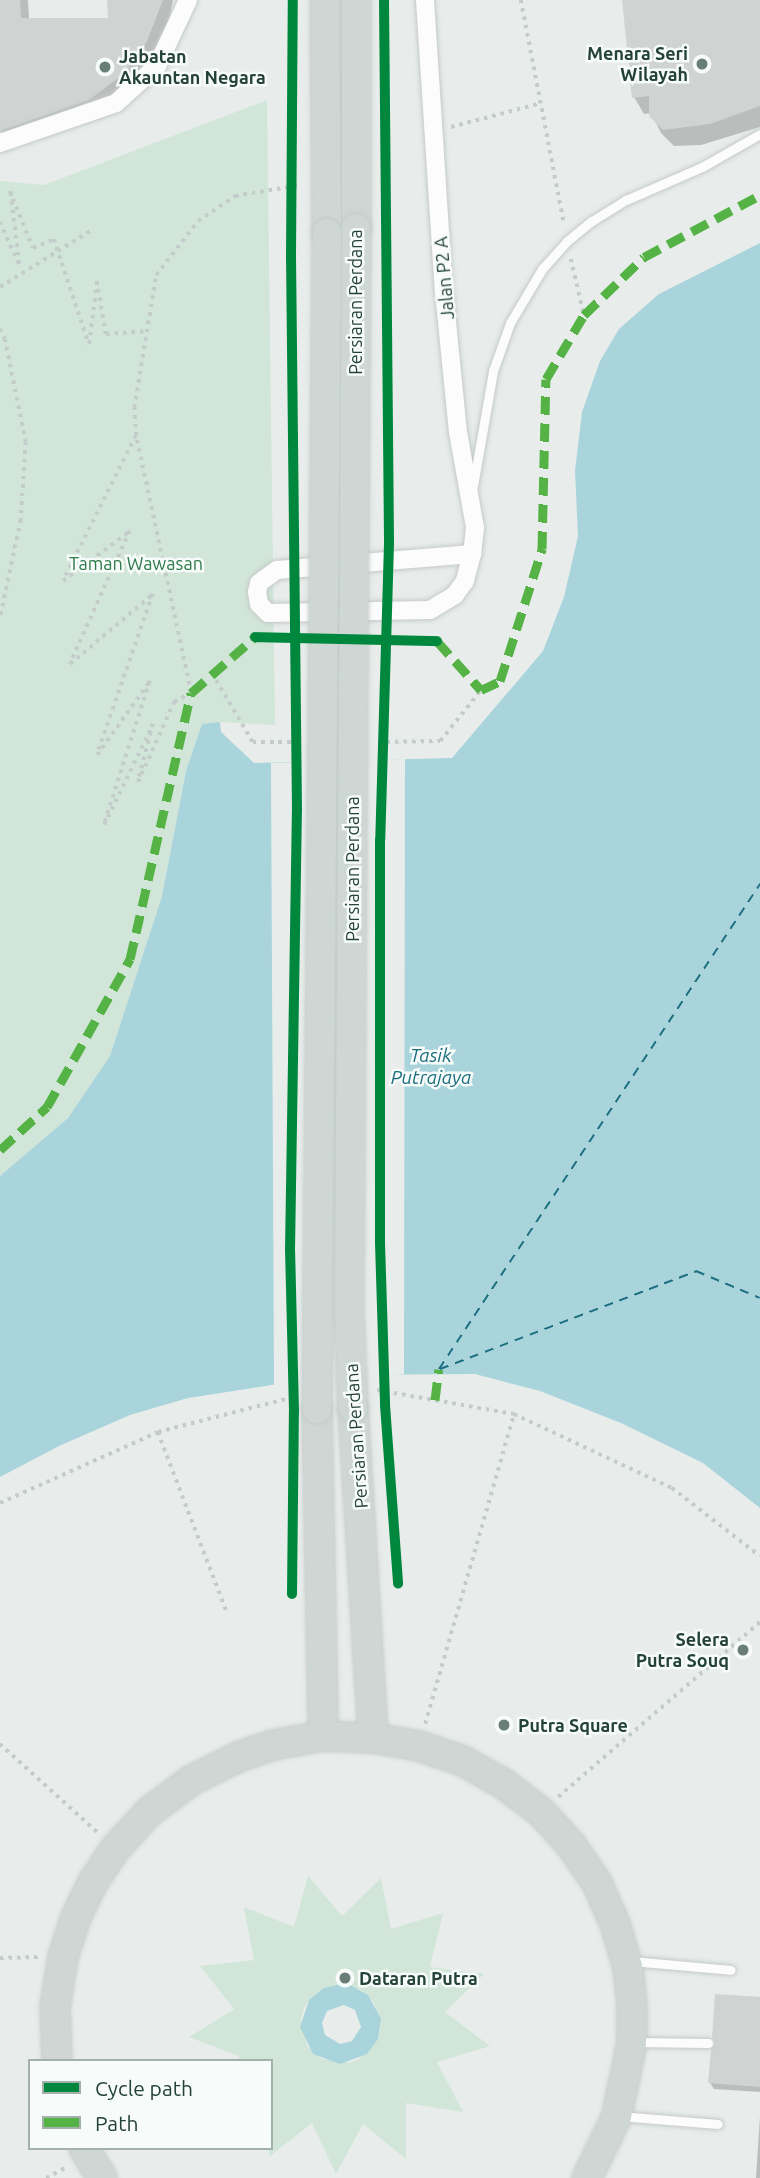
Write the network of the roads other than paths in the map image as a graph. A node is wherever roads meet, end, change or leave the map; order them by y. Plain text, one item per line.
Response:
1 (188, 0) edge
2 (325, 0) edge
3 (356, 0) edge
4 (425, 0) edge
5 (760, 134) edge
6 (0, 143) edge
7 (471, 498) junction
8 (472, 554) junction
9 (323, 1736) junction
10 (373, 1738) junction
11 (626, 1960) junction
12 (731, 1970) dead end
13 (632, 2042) junction
14 (708, 2043) dead end
15 (57, 2059) edge
16 (617, 2116) junction
17 (719, 2124) dead end
18 (85, 2150) edge
19 (102, 2178) edge
20 (587, 2178) edge

1 - 6 street
2 - 9 main road, Persiaran Perdana, bridge
3 - 10 main road, Persiaran Perdana, bridge
4 - 7 street, Jalan P2 A
5 - 7 lane
7 - 8 street, Jalan P2 A
8 - 8 street, Jalan P2 A
9 - 10 main road
9 - 15 main road
10 - 11 main road
11 - 12 lane
11 - 13 main road
13 - 14 lane
13 - 16 main road
16 - 17 lane
16 - 20 main road
18 - 19 main road

